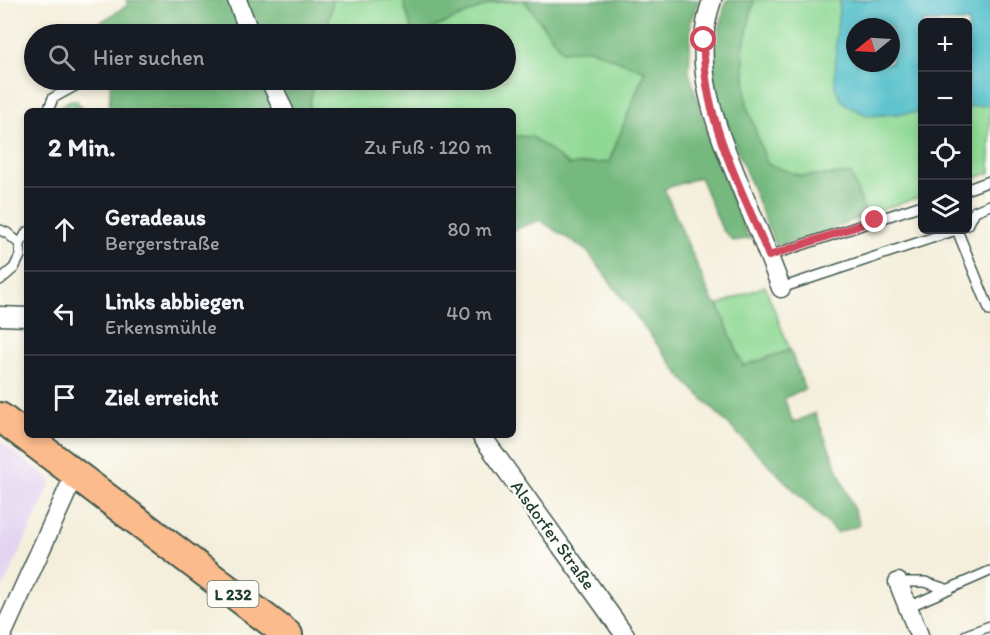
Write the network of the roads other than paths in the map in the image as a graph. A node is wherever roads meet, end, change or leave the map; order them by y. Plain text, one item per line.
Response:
1 (237, 0) edge
2 (712, 0) edge
3 (246, 24) edge
4 (68, 90) edge
5 (275, 90) edge
6 (49, 108) edge
7 (283, 108) edge
8 (990, 181) edge
9 (972, 188) edge
10 (990, 205) edge
11 (918, 206) edge
12 (972, 217) edge
13 (0, 230) edge
14 (944, 234) edge
15 (958, 234) edge
16 (24, 237) edge
17 (20, 244) junction
18 (769, 256) junction
19 (0, 280) edge
20 (781, 288) joint
21 (990, 311) edge
22 (0, 316) edge
23 (24, 317) edge
24 (0, 417) edge
25 (24, 435) edge
26 (28, 438) edge
27 (483, 438) edge
28 (75, 474) junction
29 (990, 571) edge
30 (898, 582) joint
31 (949, 590) junction
32 (908, 607) junction
33 (990, 626) edge
34 (2, 635) edge
35 (288, 635) edge
36 (625, 635) edge
37 (919, 635) edge
38 (966, 635) edge

1 - 3 street
2 - 18 street
4 - 6 lane
5 - 7 street
8 - 9 lane
10 - 12 lane
11 - 18 lane
13 - 17 lane
14 - 20 lane
15 - 21 lane
16 - 17 lane
17 - 19 lane
18 - 20 street
22 - 23 street
24 - 25 main road, L 232
26 - 28 main road, L 232
27 - 36 street, Alsdorfer Straße
28 - 34 street
28 - 35 main road, L 232
29 - 31 lane
30 - 31 lane
30 - 32 street
31 - 32 lane
32 - 37 street
33 - 38 lane

